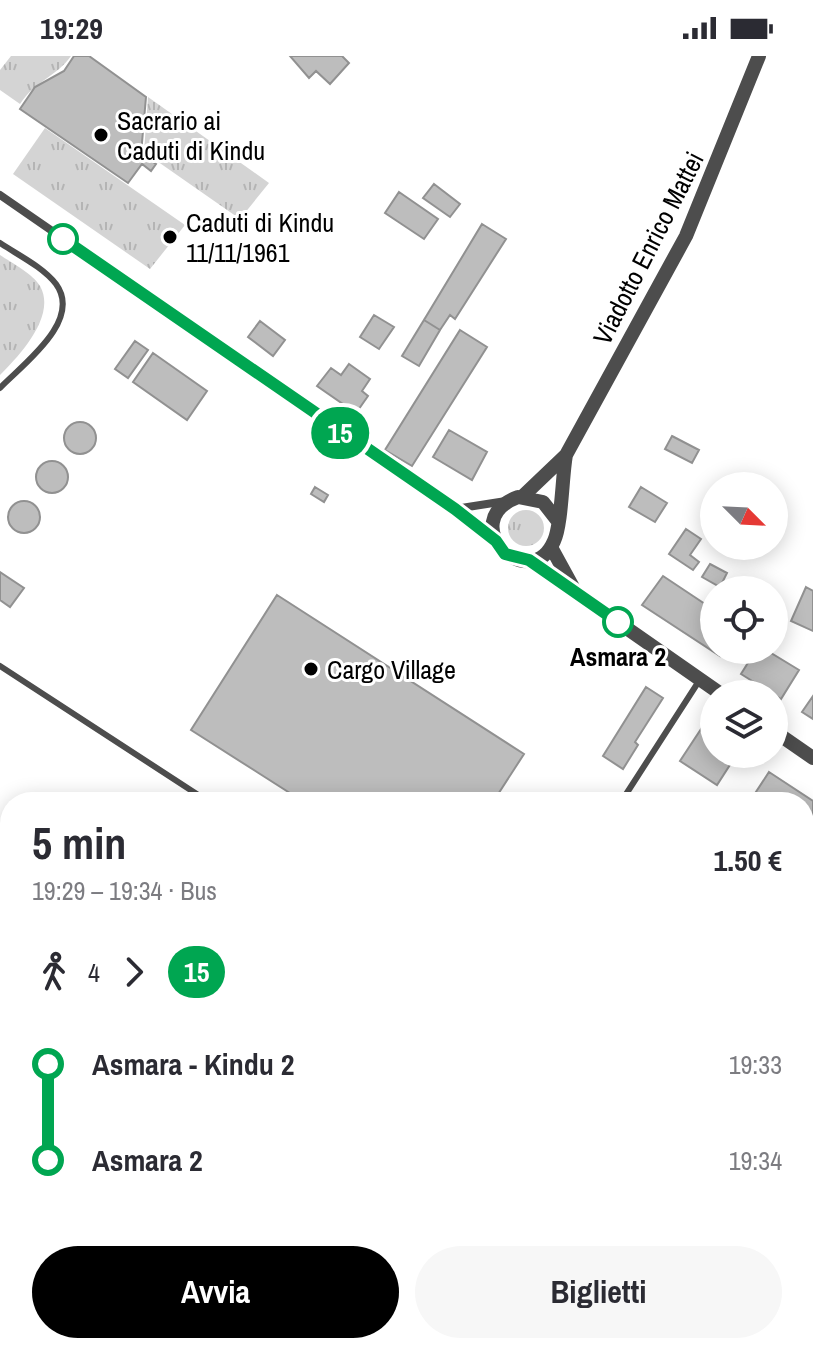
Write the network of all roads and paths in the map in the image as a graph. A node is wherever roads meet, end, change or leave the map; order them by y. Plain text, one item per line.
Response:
1 (759, 56) edge
2 (0, 195) edge
3 (0, 243) edge
4 (0, 388) edge
5 (566, 455) junction
6 (517, 498) junction
7 (455, 509) junction
8 (557, 520) junction
9 (496, 541) junction
10 (551, 547) junction
11 (529, 560) junction
12 (576, 593) junction
13 (0, 666) edge
14 (700, 680) joint
15 (788, 741) edge
16 (813, 758) edge
17 (194, 792) edge
18 (627, 792) edge

1 - 5 street, Viadotto Enrico Mattei
2 - 7 street
3 - 4 lane
5 - 6 street, Viadotto Enrico Mattei
5 - 8 street, Viadotto Enrico Mattei
6 - 7 street
6 - 8 street
6 - 9 street
7 - 9 street
8 - 10 street
9 - 11 street
10 - 11 street
10 - 12 street
11 - 12 street
12 - 14 street
13 - 17 lane
14 - 18 lane
15 - 16 street

